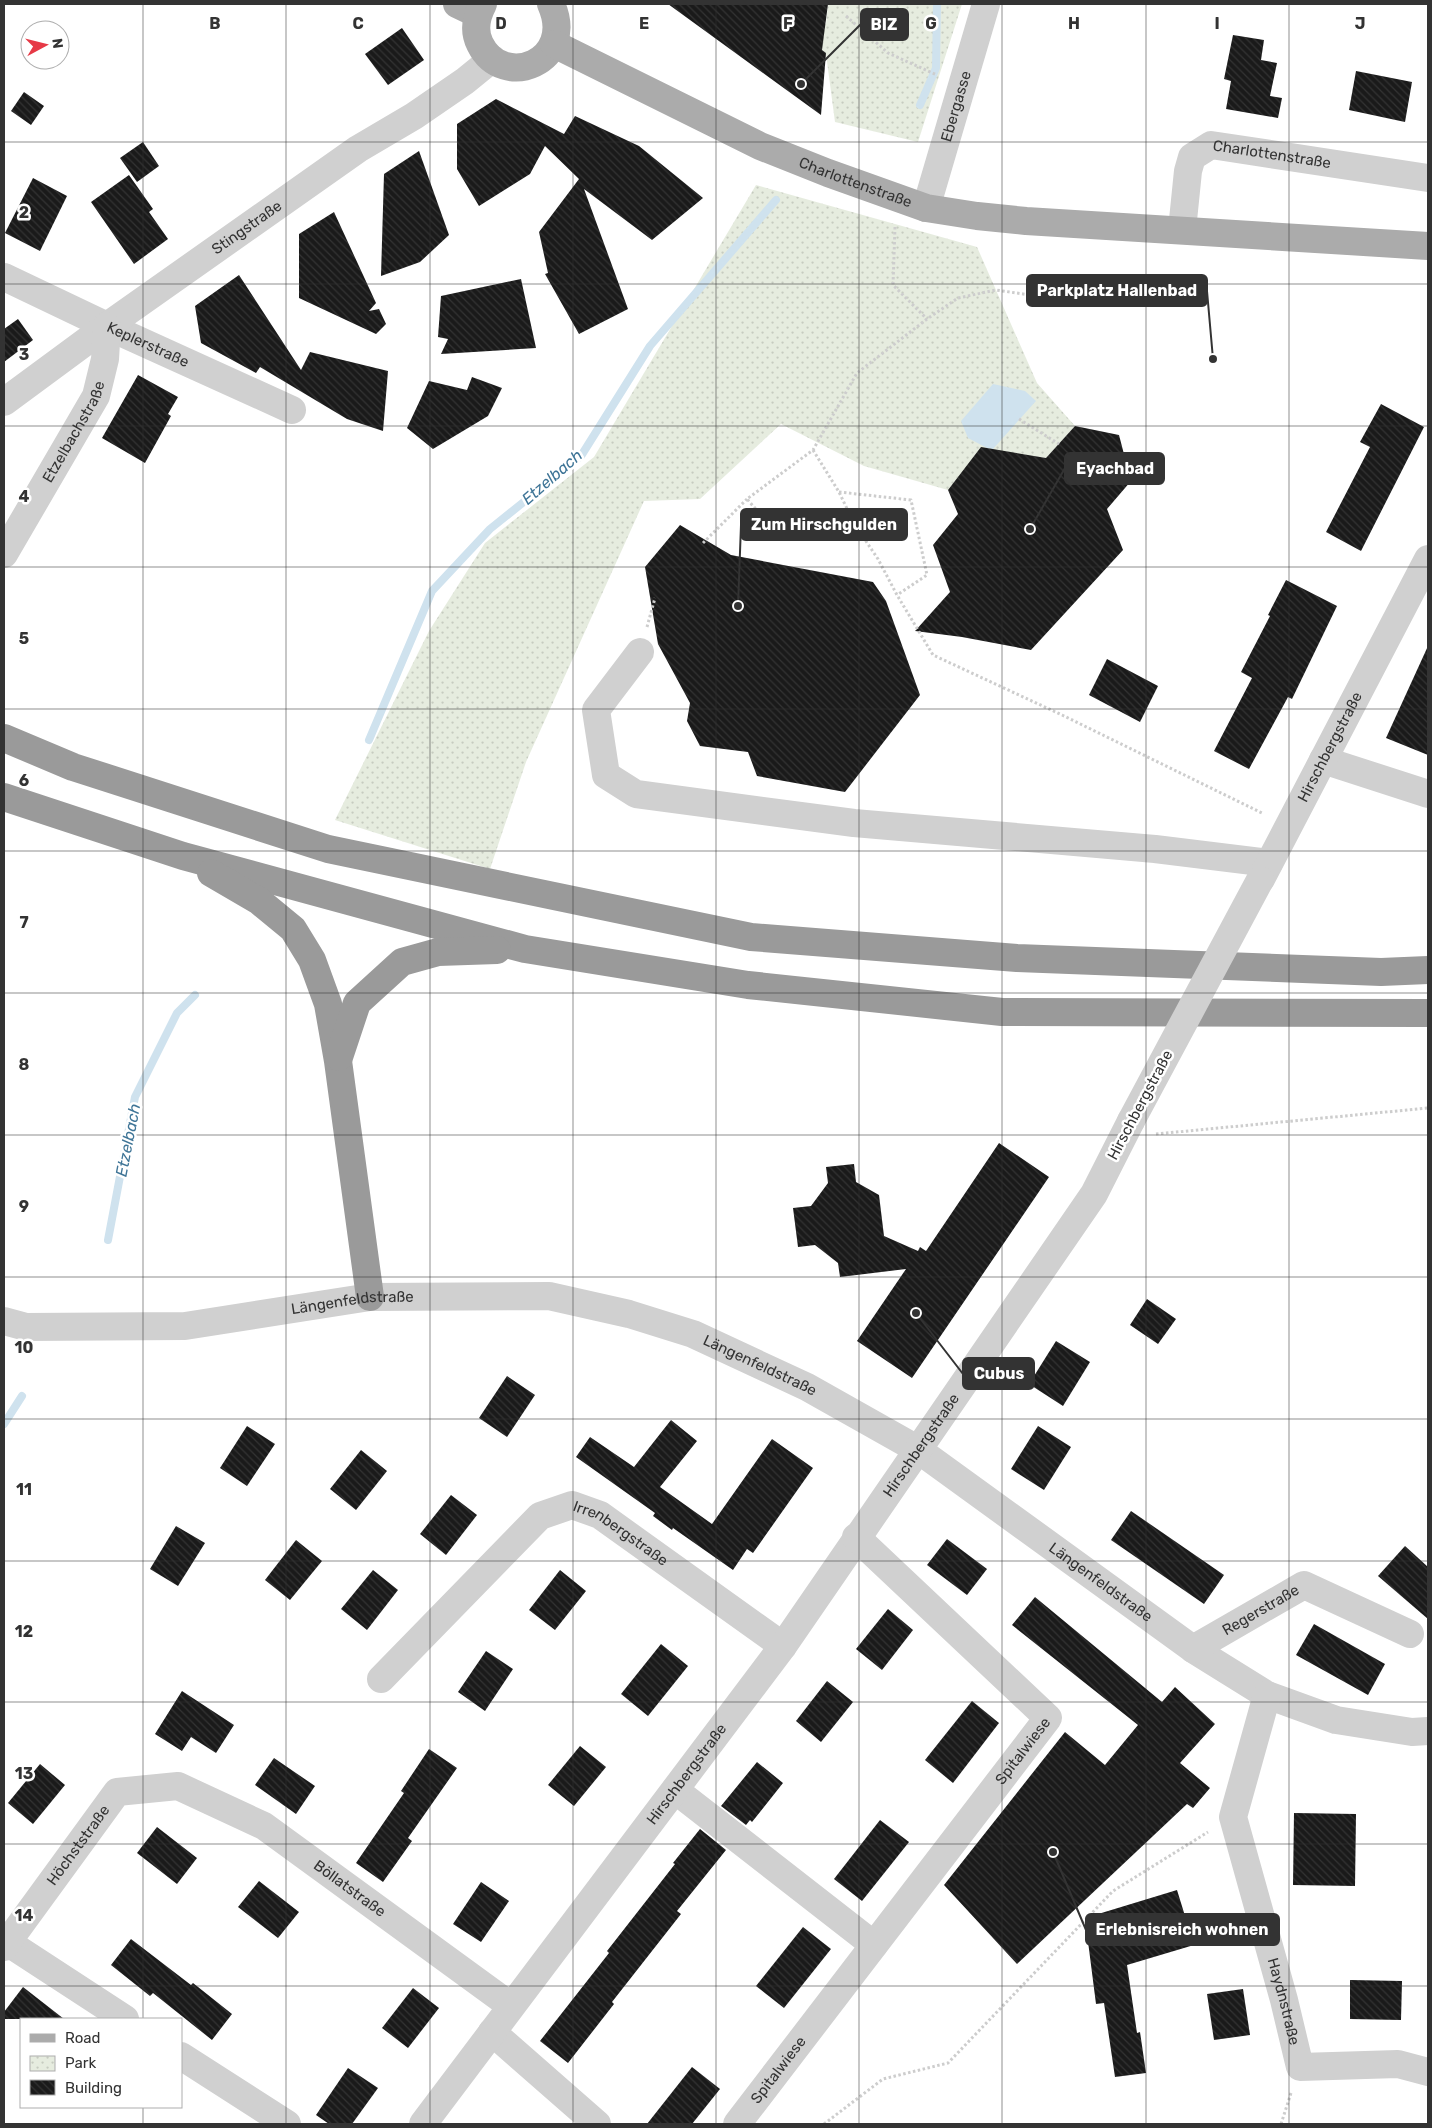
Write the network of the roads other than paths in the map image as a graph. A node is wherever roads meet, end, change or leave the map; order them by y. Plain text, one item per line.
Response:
1 (551, 4) edge
2 (986, 4) edge
3 (472, 7) edge
4 (554, 44) junction
5 (492, 59) junction
6 (1428, 178) edge
7 (926, 208) junction
8 (1182, 230) junction
9 (1428, 246) edge
10 (4, 277) edge
11 (107, 326) junction
12 (4, 402) edge
13 (292, 410) dead end
14 (4, 554) edge
15 (1428, 559) edge
16 (640, 652) dead end
17 (4, 738) edge
18 (1323, 760) junction
19 (1428, 794) edge
20 (4, 797) edge
21 (183, 856) junction
22 (1264, 871) junction
23 (525, 949) junction
24 (1428, 970) edge
25 (1428, 1013) edge
26 (338, 1061) junction
27 (370, 1297) junction
28 (4, 1320) edge
29 (918, 1448) junction
30 (856, 1537) junction
31 (1410, 1634) dead end
32 (783, 1646) junction
33 (1193, 1649) junction
34 (381, 1679) dead end
35 (1267, 1695) junction
36 (1428, 1731) edge
37 (178, 1786) joint
38 (675, 1790) junction
39 (6, 1945) edge
40 (874, 1945) junction
41 (511, 2006) junction
42 (123, 2018) edge
43 (492, 2032) junction
44 (182, 2057) edge
45 (1428, 2072) edge
46 (287, 2124) edge
47 (423, 2124) edge
48 (598, 2124) edge
49 (737, 2124) edge

1 - 4 main road
2 - 7 street, Ebergasse
3 - 5 main road
4 - 5 main road
4 - 7 main road, Charlottenstraße
5 - 11 street, Stingstraße
6 - 8 street, Charlottenstraße
7 - 8 main road, Charlottenstraße
8 - 9 main road, Charlottenstraße
10 - 11 street, Keplerstraße
11 - 12 street, Stingstraße
11 - 13 street, Keplerstraße
11 - 14 street, Etzelbachstraße
15 - 18 street, Hirschbergstraße
16 - 22 street
17 - 24 highway
18 - 19 street
18 - 22 street, Hirschbergstraße
20 - 21 highway
21 - 23 highway
21 - 26 highway
22 - 29 street, Hirschbergstraße, bridge
23 - 25 highway
23 - 26 highway
26 - 27 highway
27 - 28 street, Längenfeldstraße
27 - 29 street, Längenfeldstraße
29 - 30 street, Hirschbergstraße
29 - 33 street, Längenfeldstraße
30 - 32 street, Hirschbergstraße
30 - 40 street, Spitalwiese
31 - 33 street, Regerstraße
32 - 34 street, Irrenbergstraße
32 - 38 street, Hirschbergstraße
33 - 35 street, Längenfeldstraße
35 - 36 street, Längenfeldstraße
35 - 45 street, Haydnstraße
37 - 39 street, Höchststraße
37 - 41 street, Böllatstraße
38 - 40 street
38 - 41 street, Hirschbergstraße
39 - 42 street
40 - 49 street, Spitalwiese
41 - 43 street, Hirschbergstraße
43 - 47 street, Hirschbergstraße
43 - 48 street
44 - 46 street

